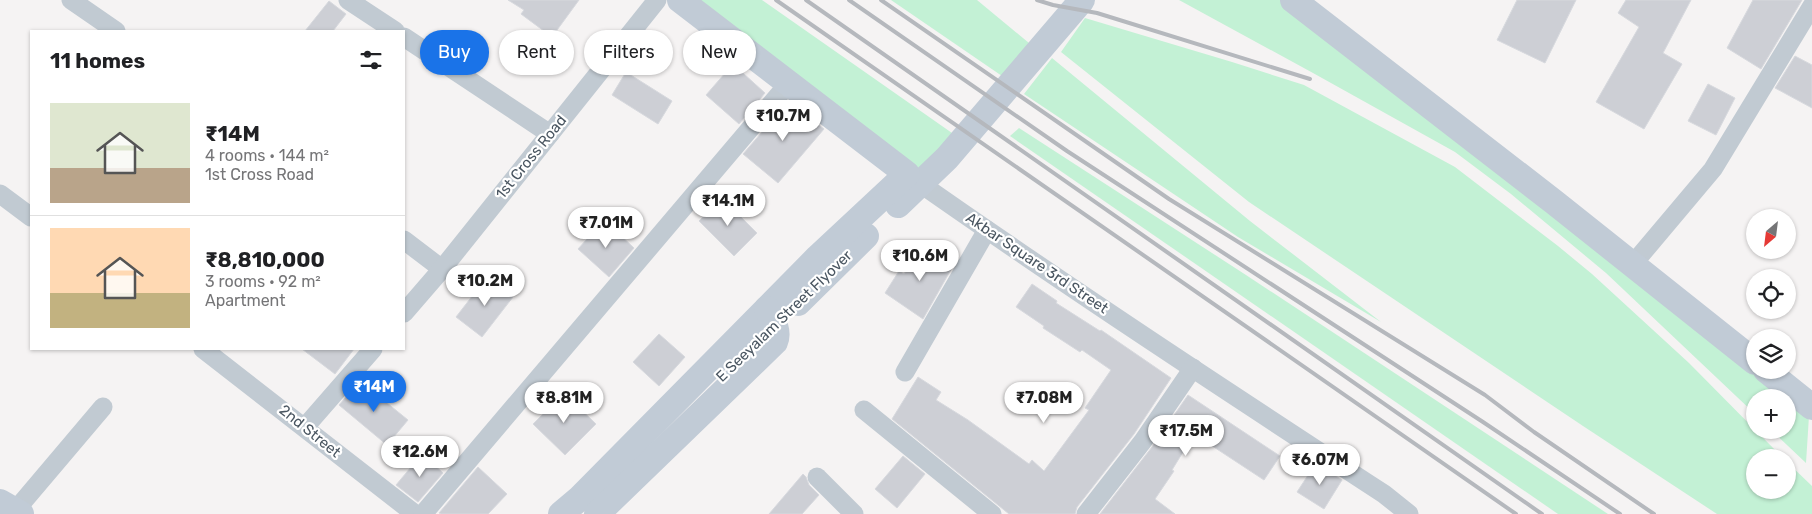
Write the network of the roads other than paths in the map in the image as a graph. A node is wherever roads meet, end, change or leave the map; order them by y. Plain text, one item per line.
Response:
1 (71, 0) edge
2 (348, 0) edge
3 (657, 0) edge
4 (680, 0) edge
5 (1082, 0) edge
6 (1293, 0) edge
7 (1812, 6) edge
8 (115, 30) edge
9 (393, 30) edge
10 (405, 38) edge
11 (789, 83) junction
12 (550, 134) junction
13 (907, 174) junction
14 (0, 194) edge
15 (30, 217) edge
16 (987, 230) junction
17 (405, 241) edge
18 (1633, 264) junction
19 (442, 269) junction
20 (767, 308) junction
21 (405, 312) edge
22 (205, 350) edge
23 (372, 350) edge
24 (1746, 355) edge
25 (1192, 368) junction
26 (905, 372) dead end
27 (1777, 379) edge
28 (1812, 407) edge
29 (103, 408) dead end
30 (864, 410) dead end
31 (305, 427) junction
32 (816, 477) dead end
33 (12, 509) edge
34 (415, 514) edge
35 (423, 514) edge
36 (561, 514) edge
37 (580, 514) edge
38 (597, 514) edge
39 (854, 514) edge
40 (992, 514) edge
41 (1086, 514) edge
42 (1409, 514) edge

1 - 8 street
2 - 9 street
3 - 12 street, 1st Cross Road
4 - 11 street
5 - 37 street, E Seeyalam Street Flyover
6 - 18 street
7 - 18 street
10 - 12 street
11 - 13 street
11 - 35 street
12 - 19 street, 1st Cross Road
13 - 16 street, Akbar Square 3rd Street
13 - 20 street
14 - 15 street
16 - 25 street, Akbar Square 3rd Street
16 - 26 street
17 - 19 street
18 - 24 street
19 - 21 street, 1st Cross Road
20 - 36 street
20 - 38 street
22 - 31 street, 2nd Street
23 - 31 street
25 - 41 street
25 - 42 street, Akbar Square 3rd Street
27 - 28 street
29 - 33 street
30 - 40 street
31 - 34 street, 2nd Street
32 - 39 street

